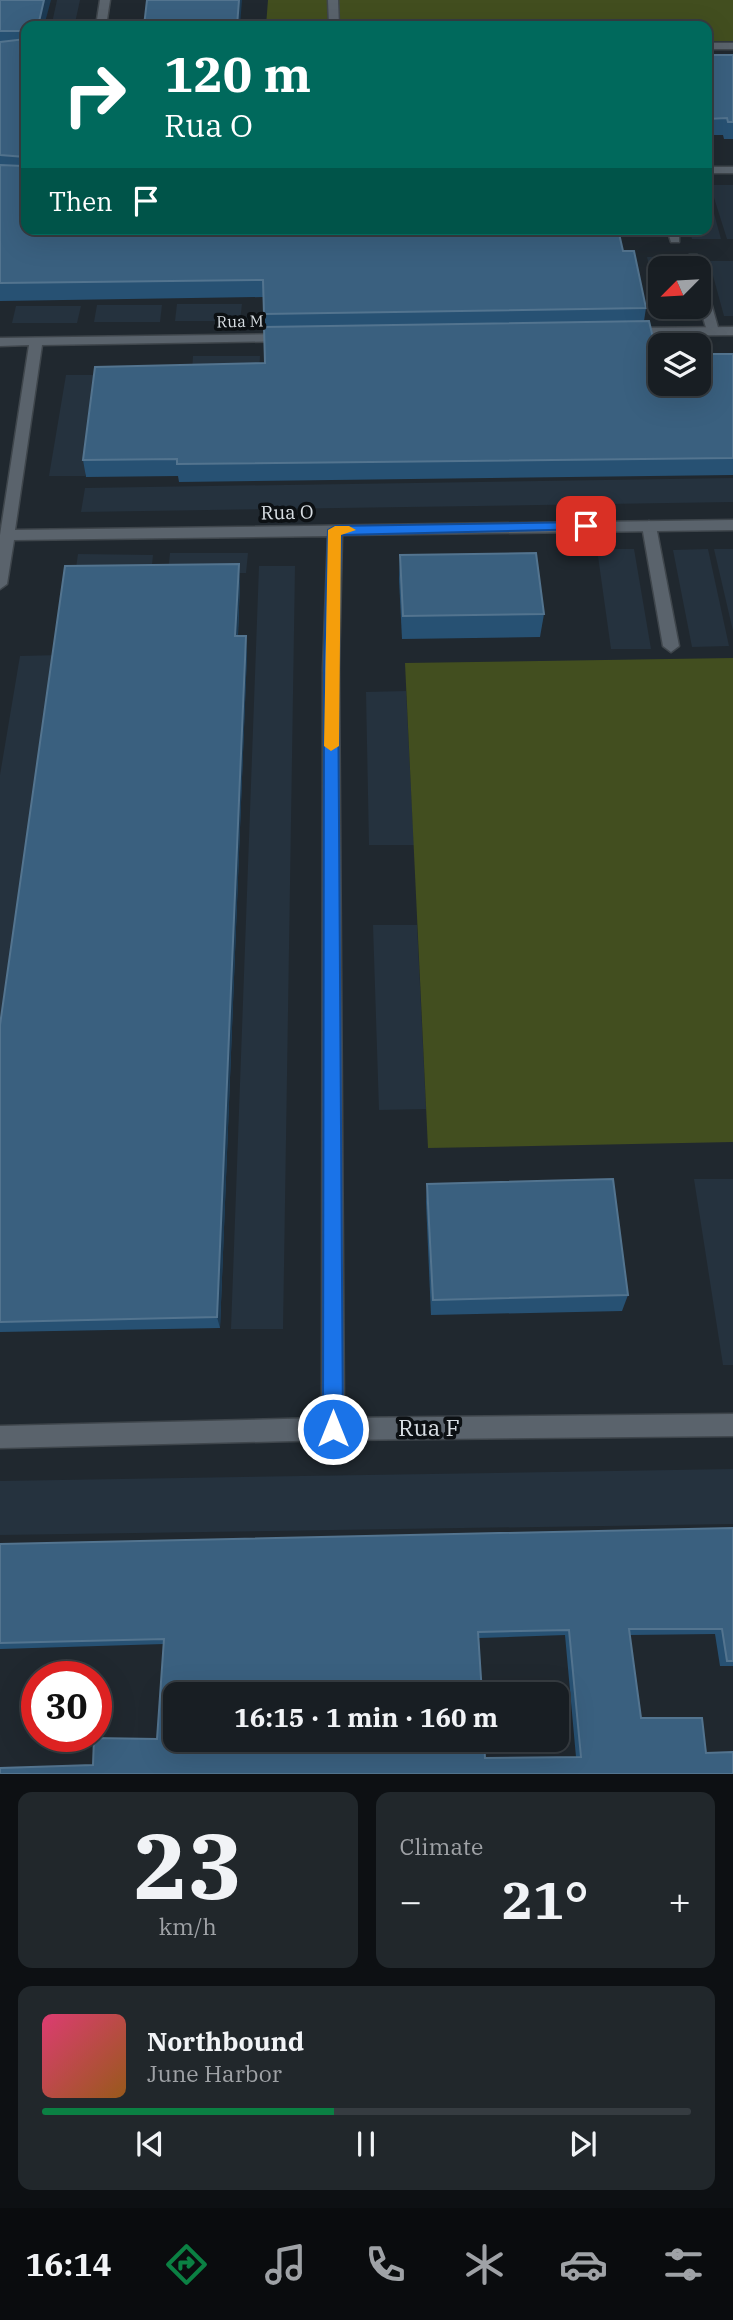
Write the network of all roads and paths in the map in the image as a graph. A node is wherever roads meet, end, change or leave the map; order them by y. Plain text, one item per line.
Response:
1 (105, 0) edge
2 (333, 0) edge
3 (102, 21) edge
4 (334, 21) edge
5 (712, 46) edge
6 (733, 46) edge
7 (712, 170) edge
8 (733, 170) edge
9 (710, 319) edge
10 (713, 331) junction
11 (733, 331) edge
12 (616, 332) edge
13 (299, 337) edge
14 (0, 342) edge
15 (36, 342) junction
16 (733, 525) edge
17 (649, 526) junction
18 (335, 530) junction
19 (10, 535) junction
20 (0, 584) edge
21 (671, 646) dead end
22 (733, 1426) edge
23 (333, 1429) junction
24 (0, 1437) edge

1 - 3 street
2 - 4 street
5 - 6 street
7 - 8 street
9 - 10 street
10 - 11 street
10 - 12 street
13 - 15 street, Rua M
14 - 15 street, Rua M
15 - 19 street
16 - 17 street, Rua O
17 - 18 street, Rua O
17 - 21 street
18 - 19 street, Rua O
18 - 23 street
19 - 20 street
22 - 23 street, Rua F
23 - 24 street, Rua F

